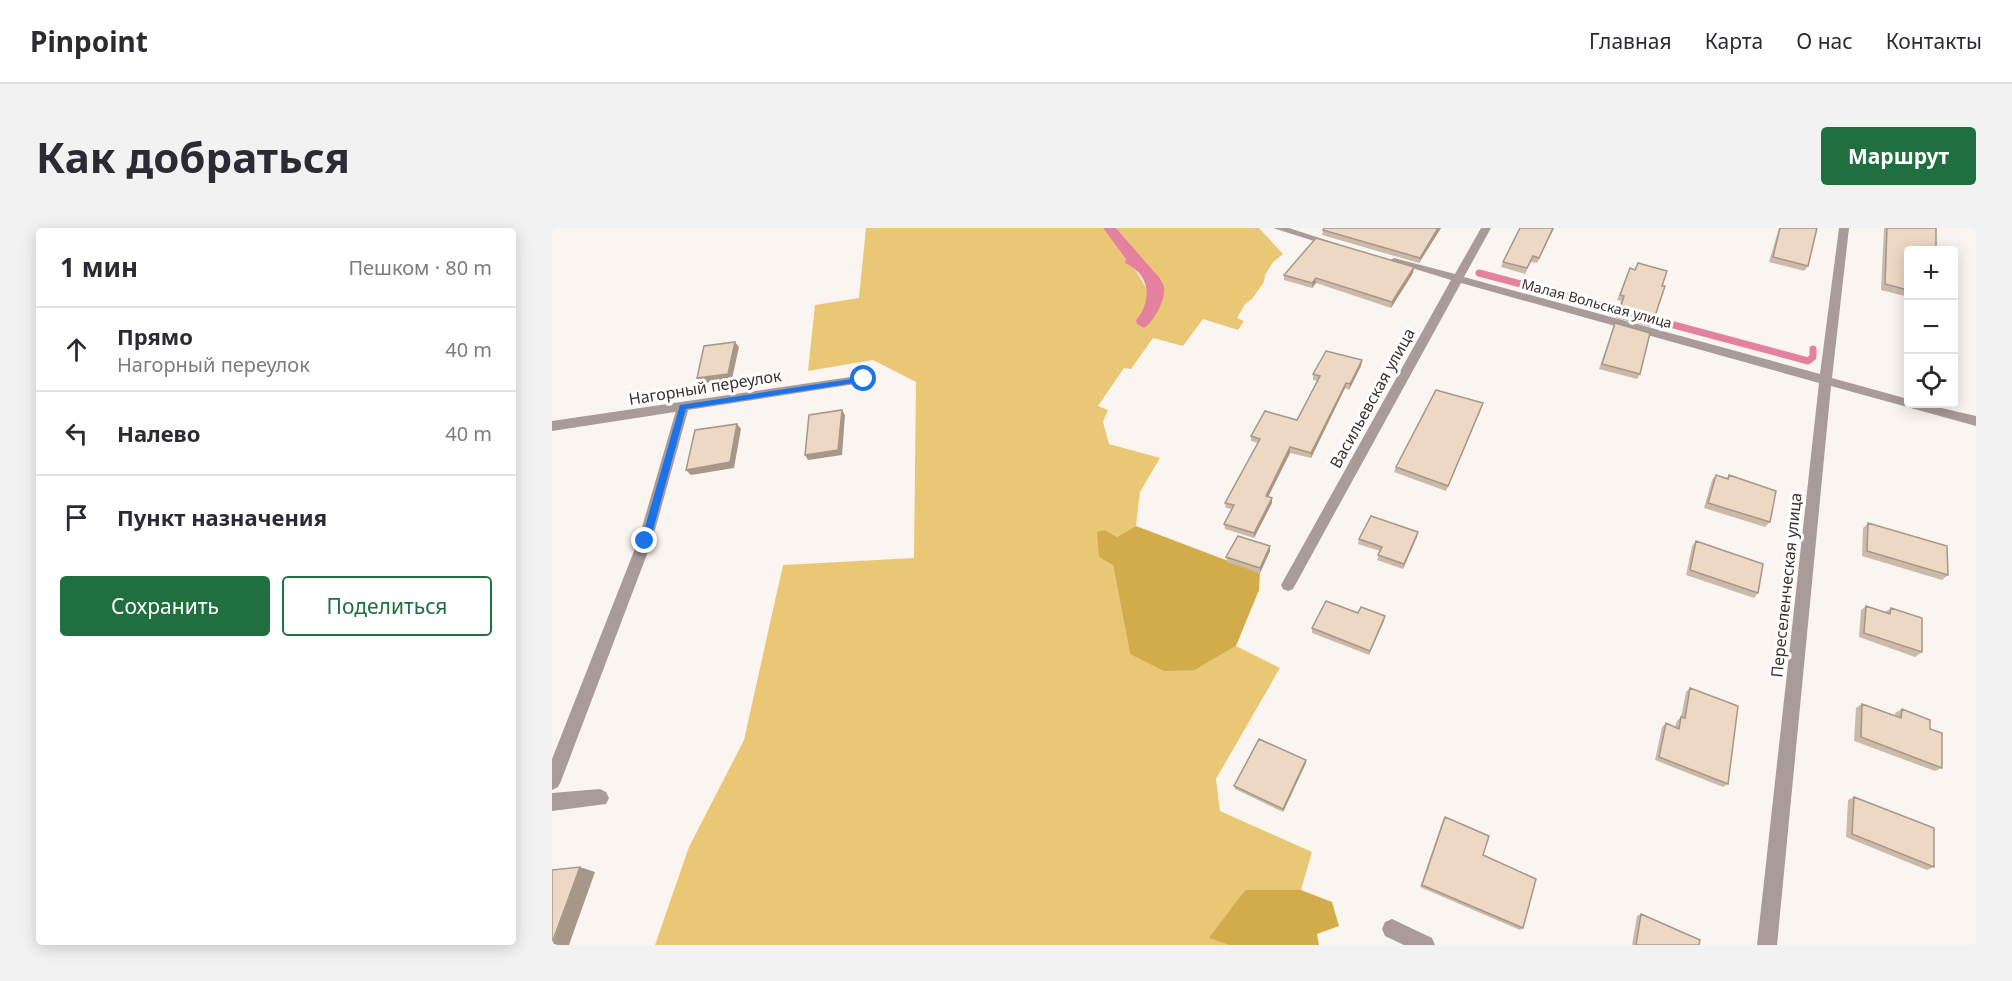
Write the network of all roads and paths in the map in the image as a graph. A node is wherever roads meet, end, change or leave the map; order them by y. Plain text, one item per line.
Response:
1 (1278, 228) edge
2 (1486, 228) edge
3 (1844, 228) edge
4 (1345, 247) edge
5 (1378, 257) edge
6 (1456, 280) junction
7 (864, 379) dead end
8 (1826, 381) junction
9 (1904, 402) edge
10 (683, 407) junction
11 (1928, 408) edge
12 (1976, 421) edge
13 (552, 426) edge
14 (1288, 585) dead end
15 (552, 781) edge
16 (600, 798) dead end
17 (552, 802) edge
18 (1392, 929) dead end
19 (1425, 945) edge
20 (1767, 945) edge

1 - 4 street
2 - 6 street, Васильевская улица
3 - 8 street, Переселенческая улица
5 - 6 street, Малая Вольская улица
6 - 8 street, Малая Вольская улица
6 - 14 street, Васильевская улица
7 - 10 street, Нагорный переулок
8 - 9 street, Малая Вольская улица
8 - 20 street, Переселенческая улица
10 - 13 street, Нагорный переулок
10 - 15 street
11 - 12 street, Малая Вольская улица
16 - 17 street
18 - 19 street

